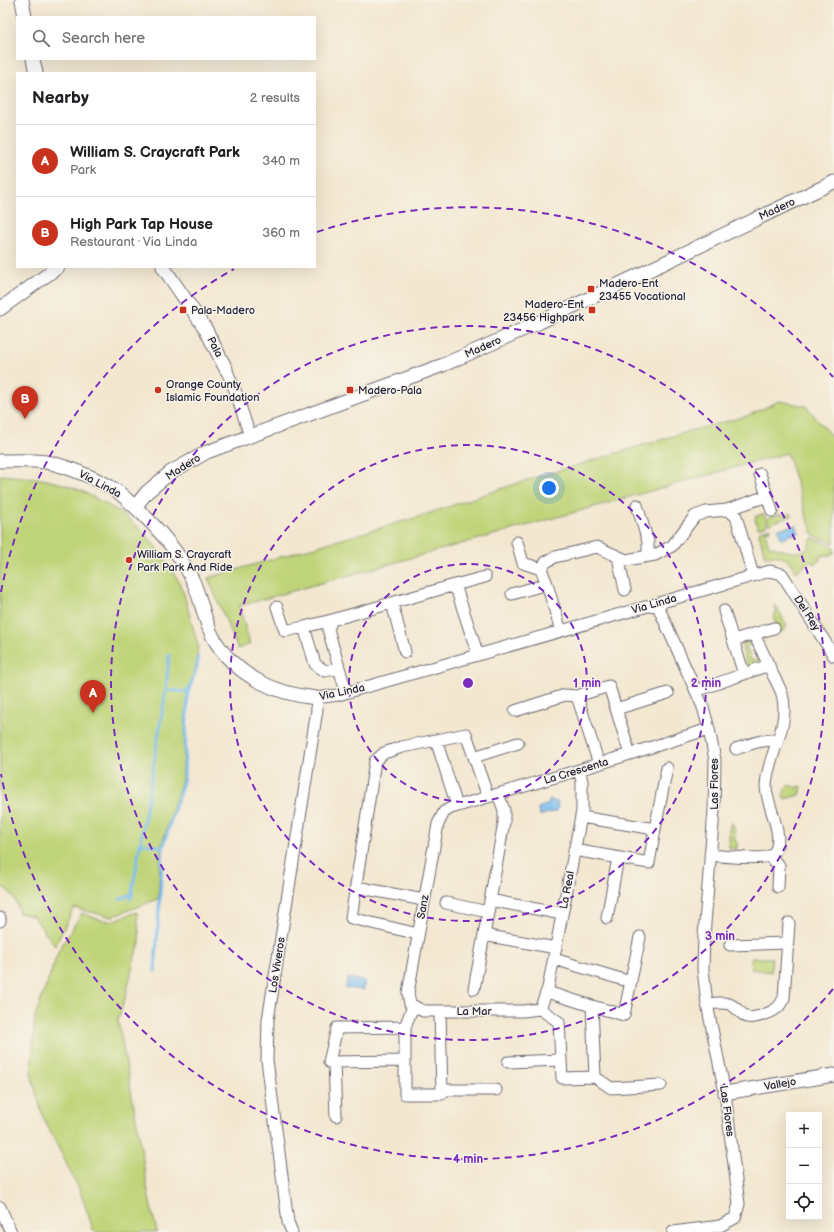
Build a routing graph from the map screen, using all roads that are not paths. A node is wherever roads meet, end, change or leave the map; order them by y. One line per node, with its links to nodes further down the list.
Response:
1 (22, 0): 2 (street)
2 (25, 16)
3 (33, 60): 4 (street)
4 (36, 72)
5 (834, 182): 10 (street, Madero)
6 (57, 268): 8 (street)
7 (164, 268): 9 (street, Pala)
8 (0, 309)
9 (226, 369): 10 (street, Pala)
10 (250, 436): 15 (street, Madero)
11 (0, 461): 15 (street, Via Linda)
12 (760, 474): 13 (street)
13 (767, 496): 16 (street); 17 (street)
14 (637, 505): 19 (street)
15 (135, 507): 49 (street, Via Linda)
16 (727, 510): 19 (street); 23 (street)
17 (772, 512)
18 (517, 542): 21 (street)
19 (648, 556): 20 (street)
20 (618, 557): 21 (street); 27 (street)
21 (541, 569): 25 (street)
22 (777, 572): 23 (street, Via Linda); 41 (street, Del Rey)
23 (753, 575): 30 (street, Via Linda)
24 (485, 578): 26 (street)
25 (547, 584): 28 (street); 36 (street)
26 (451, 586): 29 (street); 40 (street)
27 (625, 590)
28 (512, 594)
29 (392, 603): 33 (street); 39 (street)
30 (657, 604): 36 (street, Via Linda); 45 (street, Las Flores)
31 (277, 607): 34 (street)
32 (724, 611): 38 (street)
33 (332, 620): 34 (street); 43 (street)
34 (304, 627): 43 (street)
35 (774, 628): 37 (street)
36 (561, 631): 40 (street, Via Linda)
37 (754, 634): 38 (street); 42 (street)
38 (733, 640): 44 (street)
39 (405, 652)
40 (478, 655): 46 (street, Via Linda)
41 (834, 656)
42 (769, 665): 44 (street); 54 (street)
43 (339, 668): 46 (street)
44 (744, 674): 45 (street)
45 (696, 691): 52 (street, Las Flores)
46 (346, 692): 49 (street, Via Linda)
47 (668, 693): 50 (street)
48 (577, 696): 50 (street); 51 (street); 59 (street)
49 (316, 698): 109 (street, Los Viveros)
50 (616, 709): 57 (street)
51 (515, 711)
52 (709, 729): 57 (street, La Crescenta); 68 (street, Las Flores)
53 (436, 740): 58 (street); 63 (street); 71 (street)
54 (778, 740): 56 (street); 69 (street)
55 (518, 743): 58 (street)
56 (736, 749)
57 (630, 754): 59 (street, La Crescenta)
58 (474, 757): 62 (street)
59 (599, 764): 61 (street, La Crescenta)
60 (667, 768): 66 (street)
61 (579, 770): 62 (street, La Crescenta); 65 (street, La Real)
62 (493, 796): 63 (street, La Crescenta); 74 (street)
63 (457, 806): 64 (street, La Crescenta)
64 (444, 812): 73 (street, Sanz)
65 (580, 817): 66 (street); 67 (street, La Real)
66 (655, 829): 70 (street)
67 (574, 850): 70 (street); 77 (street, La Real)
68 (710, 855): 69 (street); 90 (street, Las Flores)
69 (769, 857): 72 (street)
70 (618, 858): 78 (street)
71 (356, 887): 73 (street); 80 (street)
72 (778, 887)
73 (424, 900): 80 (street, Sanz)
74 (490, 900): 76 (street); 77 (street)
75 (446, 904): 76 (street)
76 (488, 912): 81 (street)
77 (562, 914): 85 (street, La Real)
78 (607, 918)
79 (788, 923): 83 (street)
80 (418, 934): 91 (street, Sanz)
81 (484, 935): 85 (street); 88 (street)
82 (640, 937): 87 (street)
83 (787, 943): 84 (street); 90 (street)
84 (730, 945)
85 (556, 948): 86 (street, La Real)
86 (554, 959): 87 (street); 89 (street, La Real)
87 (631, 982): 92 (street)
88 (474, 989)
89 (547, 992): 92 (street); 93 (street, La Real)
90 (707, 1004): 105 (street, Las Flores)
91 (411, 1005): 94 (street, La Mar); 95 (street)
92 (592, 1006): 101 (street)
93 (540, 1009): 94 (street, La Mar); 96 (street)
94 (440, 1011): 103 (street)
95 (405, 1027): 97 (street); 98 (street)
96 (562, 1060): 99 (street); 101 (street)
97 (405, 1061): 98 (street); 103 (street)
98 (334, 1062): 106 (street)
99 (508, 1062)
100 (834, 1075): 105 (street, Vallejo)
101 (595, 1078): 102 (street)
102 (661, 1085)
103 (442, 1090): 104 (street)
104 (496, 1090)
105 (725, 1093): 110 (street, Las Flores)
106 (336, 1116)
107 (0, 1207): 108 (street)
108 (11, 1232)
109 (292, 1232)
110 (673, 1232)

